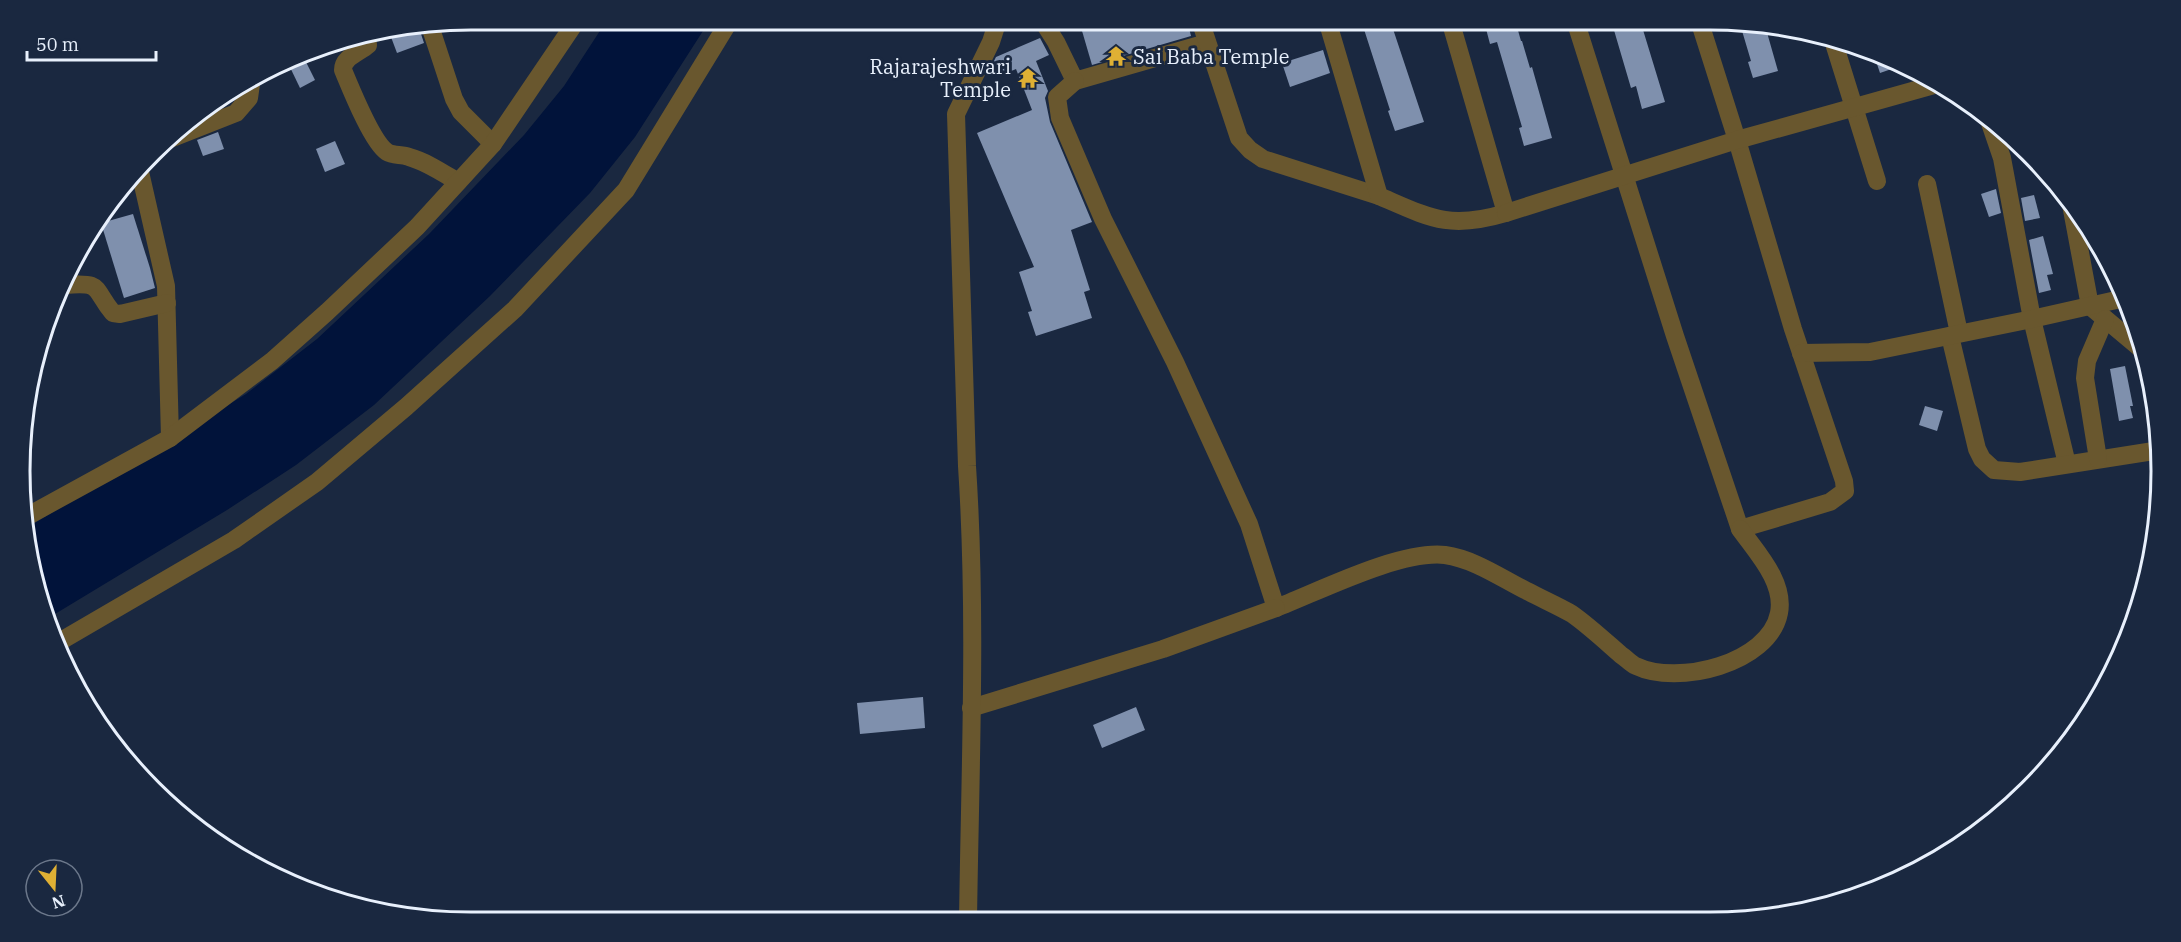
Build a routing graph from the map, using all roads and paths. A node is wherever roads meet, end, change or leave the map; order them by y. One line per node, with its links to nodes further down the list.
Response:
1 (566, 30): 21 (street)
2 (724, 30): 46 (street)
3 (995, 30): 47 (street)
4 (1048, 30): 14 (street)
5 (1203, 30): 12 (street)
6 (1330, 30): 27 (street)
7 (1453, 30): 28 (street)
8 (1578, 30): 22 (street)
9 (1702, 30): 20 (street)
10 (432, 32): 21 (street)
11 (368, 42): 25 (street)
12 (1207, 43): 14 (street); 27 (street)
13 (1836, 48): 17 (street)
14 (1075, 81): 45 (street)
15 (1927, 87): 17 (street)
16 (250, 89): 18 (street)
17 (1854, 106): 20 (street); 24 (street)
18 (190, 131)
19 (1994, 133): 34 (street)
20 (1737, 140): 22 (street); 38 (street)
21 (493, 144): 25 (street)
22 (1624, 176): 28 (street); 44 (street)
23 (141, 178): 32 (street)
24 (1877, 181)
25 (458, 182): 39 (street)
26 (1927, 184): 36 (street)
27 (1379, 196): 28 (street)
28 (1506, 213)
29 (2074, 222): 33 (street)
30 (71, 284): 32 (street)
31 (2116, 299): 33 (street)
32 (167, 303): 39 (street)
33 (2090, 306): 34 (street); 35 (street)
34 (2032, 319): 36 (street); 42 (street)
35 (2105, 319): 37 (street); 41 (street)
36 (1954, 334): 38 (street); 42 (street)
37 (2131, 341)
38 (1801, 353): 44 (street)
39 (170, 438): 43 (street)
40 (2150, 451): 41 (street)
41 (2098, 459): 42 (street)
42 (2067, 464)
43 (32, 513)
44 (1740, 529): 45 (street)
45 (1276, 608): 47 (street)
46 (64, 639)
47 (971, 708): 48 (street)
48 (968, 912)

